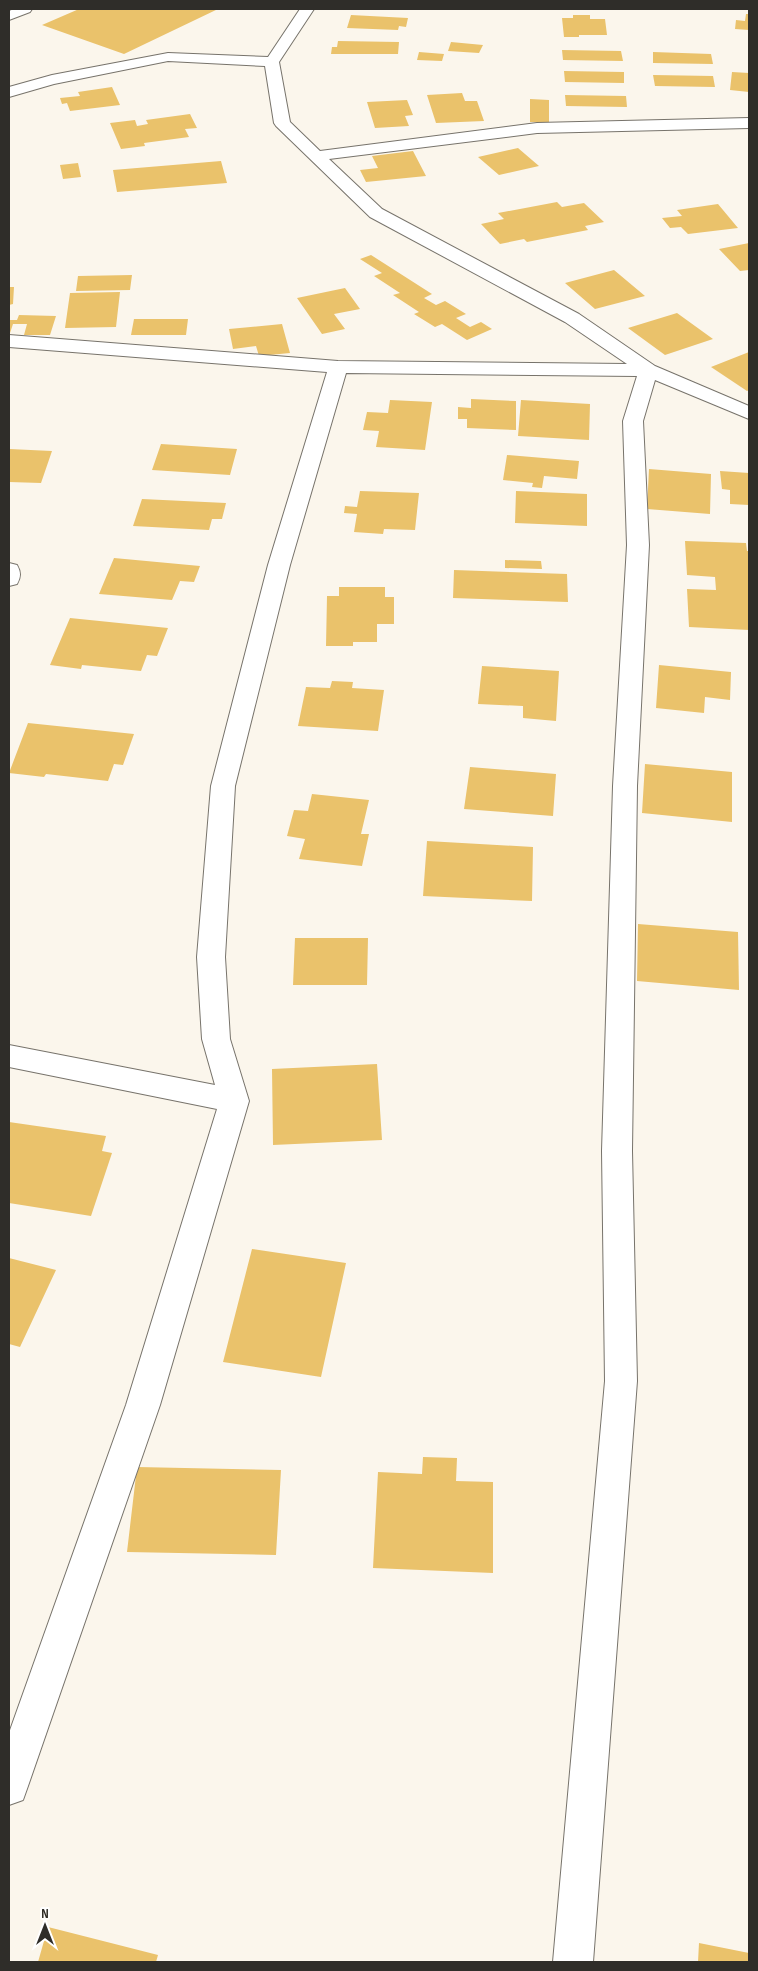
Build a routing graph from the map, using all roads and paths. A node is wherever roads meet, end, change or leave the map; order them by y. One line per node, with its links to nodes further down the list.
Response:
1 (25, 9): 3 (street)
2 (307, 9): 4 (street)
3 (9, 16)
4 (272, 62): 5 (street); 7 (street)
5 (9, 92)
6 (749, 123): 7 (street)
7 (316, 156): 10 (street)
8 (9, 341): 9 (street)
9 (338, 367): 10 (street); 15 (street)
10 (648, 370): 11 (street); 17 (street)
11 (749, 413)
12 (9, 570): 13 (street)
13 (9, 579)
14 (9, 1056): 15 (street)
15 (234, 1101): 16 (street)
16 (9, 1786)
17 (573, 1962)

